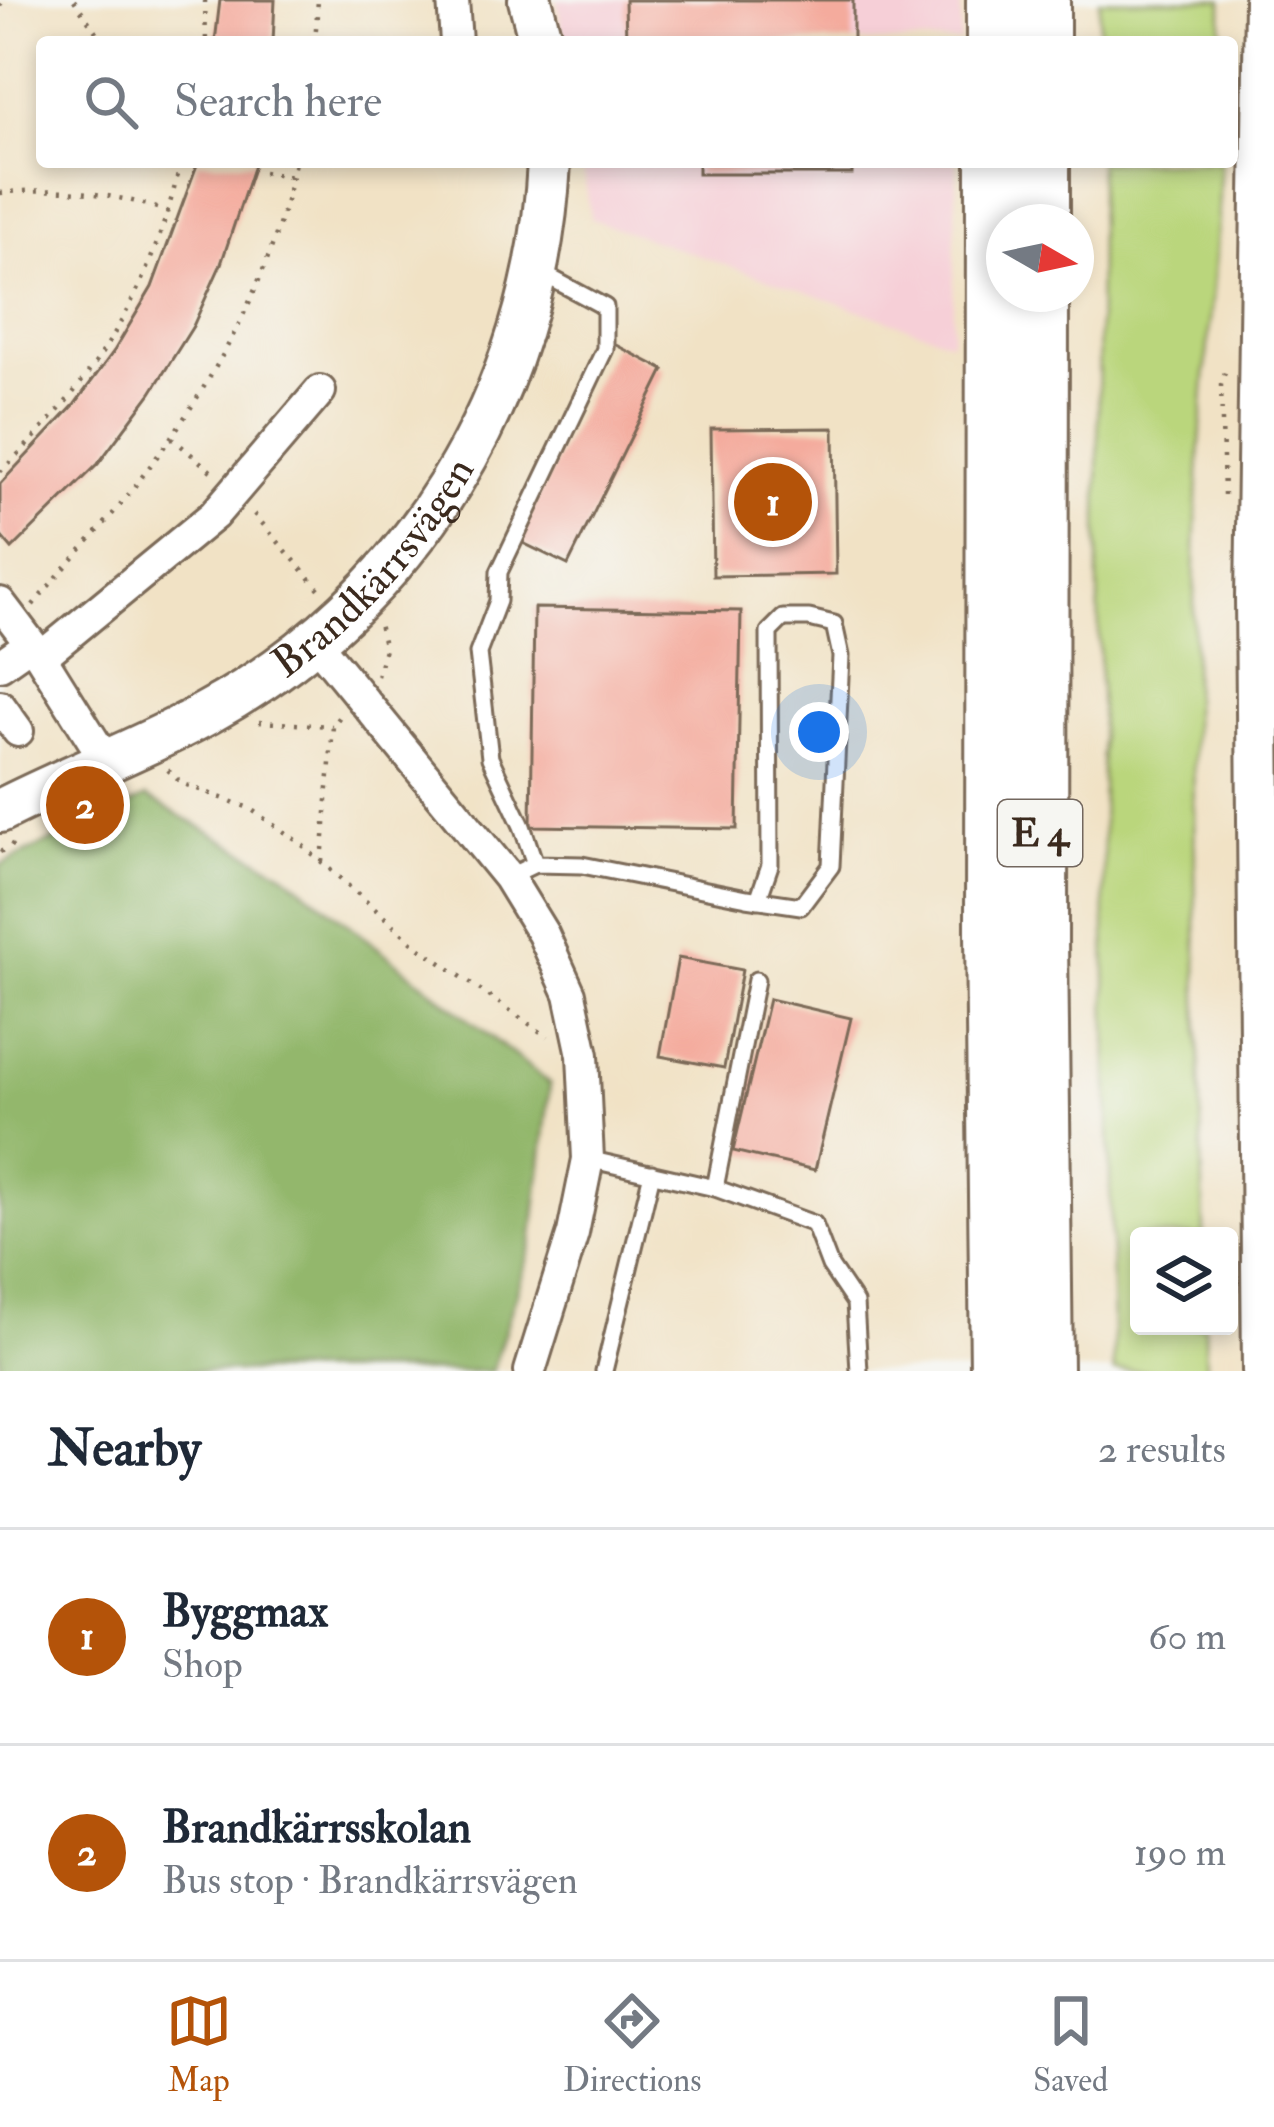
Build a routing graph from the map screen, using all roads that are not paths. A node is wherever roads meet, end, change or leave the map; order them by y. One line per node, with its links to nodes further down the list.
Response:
1 (453, 0): 6 (street)
2 (530, 0): 7 (street)
3 (994, 0): 8 (highway)
4 (1042, 0): 9 (highway)
5 (1266, 0): 17 (street)
6 (456, 36)
7 (539, 36)
8 (994, 36)
9 (1042, 36)
10 (549, 168): 14 (street, Brandkärrsvägen)
11 (994, 168): 33 (highway, E 4)
12 (1042, 168): 13 (highway)
13 (1042, 204)
14 (538, 272): 19 (street, Brandkärrsvägen); 23 (lane)
15 (1042, 312): 34 (highway, E 4)
16 (320, 391): 18 (street)
17 (1266, 598): 29 (street)
18 (22, 632): 20 (street); 21 (street)
19 (314, 640): 21 (street, Brandkärrsvägen); 23 (street)
20 (0, 665)
21 (106, 761): 22 (street, Brandkärrsvägen)
22 (0, 811)
23 (521, 871): 24 (lane); 26 (street)
24 (758, 900): 24 (lane)
25 (756, 980): 28 (lane)
26 (587, 1159): 27 (lane); 30 (street)
27 (652, 1173): 28 (lane); 31 (lane)
28 (715, 1188): 32 (lane)
29 (1268, 1235): 35 (street)
30 (530, 1371)
31 (604, 1371)
32 (859, 1371)
33 (998, 1371)
34 (1045, 1371)
35 (1264, 1371)

